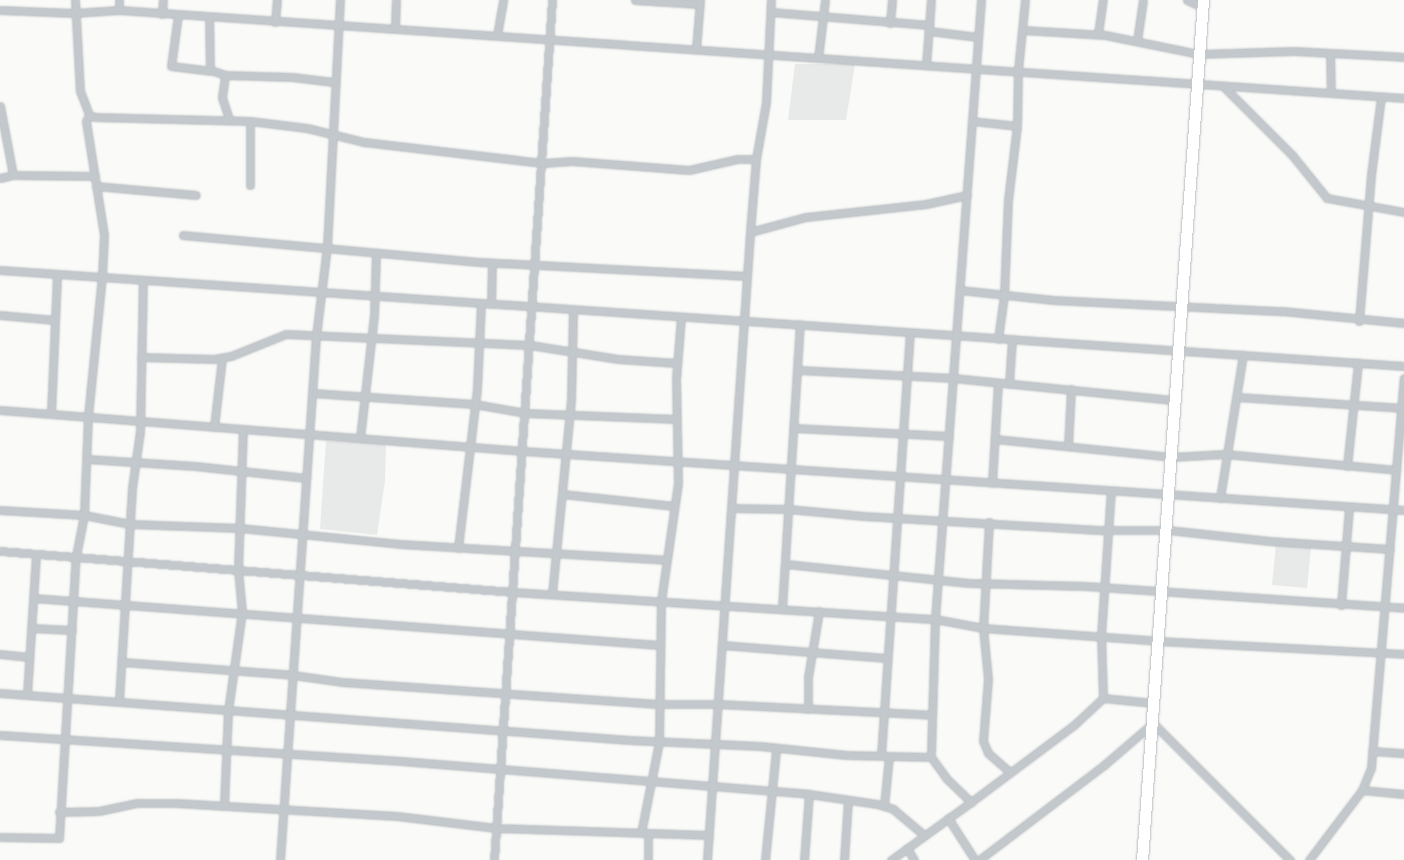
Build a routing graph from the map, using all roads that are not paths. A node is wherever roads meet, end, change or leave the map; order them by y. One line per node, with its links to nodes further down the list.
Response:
1 (75, 0): 24 (street)
2 (119, 0): 22 (street)
3 (163, 0): 25 (street)
4 (277, 0): 29 (street)
5 (340, 0): 31 (street)
6 (396, 0): 32 (street)
7 (503, 0): 36 (street)
8 (552, 0): 38 (street)
9 (635, 0): 19 (street)
10 (771, 0): 23 (street)
11 (825, 0): 26 (street)
12 (892, 0): 30 (street)
13 (931, 0): 33 (street)
14 (981, 0): 37 (street)
15 (1025, 0): 34 (street)
16 (1103, 0): 35 (street)
17 (1143, 0): 39 (street)
18 (1187, 0): 20 (street)
19 (700, 2): 40 (street)
20 (1202, 4): 42 (main road)
21 (0, 10): 24 (street)
22 (119, 10): 24 (street); 25 (street)
23 (771, 12): 26 (street); 43 (street)
24 (74, 13): 58 (street)
25 (162, 14): 27 (street)
26 (823, 14): 30 (street); 45 (street)
27 (178, 15): 28 (street); 49 (street)
28 (209, 17): 29 (street); 49 (street)
29 (275, 22): 31 (street)
30 (890, 23): 33 (street)
31 (338, 24): 32 (street); 51 (street)
32 (395, 28): 36 (street)
33 (929, 28): 37 (street); 46 (street)
34 (1023, 30): 35 (street); 48 (street)
35 (1098, 34): 39 (street)
36 (497, 35): 38 (street)
37 (978, 37): 47 (street)
38 (552, 39): 40 (street); 65 (street)
39 (1137, 41): 42 (street)
40 (696, 49): 43 (street)
41 (1330, 53): 42 (street); 44 (street); 54 (street)
42 (1198, 54): 52 (main road)
43 (770, 55): 45 (street); 64 (street)
44 (1404, 57)
45 (818, 58): 46 (street)
46 (926, 65): 47 (street)
47 (976, 69): 48 (street); 61 (street)
48 (1018, 70): 52 (street); 62 (street)
49 (210, 71): 50 (street)
50 (225, 75): 51 (street); 59 (street)
51 (334, 82): 63 (street)
52 (1196, 84): 53 (street); 93 (main road)
53 (1223, 86): 54 (street); 73 (street)
54 (1331, 93): 55 (street)
55 (1381, 97): 56 (street); 73 (street)
56 (1404, 98)
57 (0, 106): 66 (street)
58 (89, 115): 59 (street); 67 (street)
59 (229, 119): 60 (street)
60 (250, 121): 63 (street); 69 (street)
61 (972, 121): 62 (street); 72 (street)
62 (1017, 126): 88 (street)
63 (333, 133): 65 (street); 77 (street)
64 (756, 159): 65 (street); 75 (street)
65 (543, 163): 80 (street)
66 (13, 175): 67 (street); 68 (street)
67 (95, 176): 70 (street)
68 (0, 178)
69 (250, 185)
70 (96, 186): 71 (street); 83 (street)
71 (196, 195)
72 (967, 195): 75 (street); 86 (street)
73 (1369, 206): 74 (street); 99 (street)
74 (1404, 212)
75 (750, 232): 84 (street)
76 (184, 235): 77 (street)
77 (327, 247): 78 (street); 87 (street)
78 (376, 254): 79 (street); 89 (street)
79 (492, 263): 80 (street); 91 (street)
80 (536, 265): 84 (street); 92 (street)
81 (0, 270): 82 (street)
82 (57, 274): 83 (street); 97 (street)
83 (102, 276): 85 (street); 136 (street)
84 (747, 276): 98 (street)
85 (143, 280): 87 (street); 113 (street)
86 (960, 290): 88 (street); 104 (street)
87 (322, 292): 89 (street); 103 (street)
88 (1004, 295): 93 (street); 106 (street)
89 (375, 296): 90 (street); 105 (street)
90 (481, 303): 91 (street); 108 (street)
91 (491, 304): 92 (street)
92 (533, 307): 94 (street); 109 (street)
93 (1181, 309): 99 (street); 110 (main road)
94 (573, 310): 96 (street); 111 (street)
95 (0, 315): 97 (street)
96 (681, 317): 98 (street); 115 (street)
97 (55, 320): 133 (street)
98 (744, 321): 101 (street); 156 (street)
99 (1359, 321): 100 (street)
100 (1404, 324)
101 (800, 325): 102 (street); 118 (street)
102 (910, 333): 104 (street); 119 (street)
103 (316, 336): 105 (street); 114 (street); 125 (street)
104 (956, 336): 106 (street); 120 (street)
105 (370, 338): 108 (street); 126 (street)
106 (998, 338): 107 (street)
107 (1012, 340): 110 (street); 123 (street)
108 (478, 343): 109 (street); 129 (street)
109 (530, 346): 111 (street); 134 (street)
110 (1178, 351): 112 (street); 128 (main road)
111 (572, 352): 115 (street); 135 (street)
112 (1243, 355): 116 (street); 127 (street)
113 (141, 357): 114 (street); 138 (street)
114 (222, 358): 139 (street)
115 (677, 363): 137 (street)
116 (1358, 363): 117 (street); 130 (street)
117 (1404, 366)
118 (799, 370): 119 (street); 140 (street)
119 (906, 376): 120 (street); 143 (street)
120 (953, 378): 122 (street); 144 (street)
121 (1404, 378): 131 (street)
122 (998, 382): 123 (street); 146 (street)
123 (1009, 384): 124 (street)
124 (1071, 389): 128 (street); 147 (street)
125 (312, 393): 126 (street); 142 (street)
126 (363, 396): 129 (street); 145 (street)
127 (1237, 398): 130 (street); 151 (street)
128 (1175, 400): 152 (main road)
129 (474, 404): 134 (street); 148 (street)
130 (1354, 405): 131 (street); 157 (street)
131 (1403, 408): 159 (street)
132 (0, 410): 133 (street)
133 (52, 413): 136 (street)
134 (526, 413): 135 (street); 149 (street)
135 (569, 413): 137 (street); 150 (street)
136 (88, 416): 138 (street); 153 (street)
137 (676, 419): 154 (street)
138 (140, 421): 139 (street); 155 (street)
139 (214, 427): 141 (street)
140 (795, 428): 143 (street); 158 (street)
141 (243, 429): 142 (street); 160 (street)
142 (310, 434): 145 (street); 162 (street)
143 (902, 435): 144 (street); 161 (street)
144 (949, 436): 163 (street)
145 (360, 438): 148 (street)
146 (995, 439): 147 (street); 164 (street)
147 (1068, 446): 152 (street)
148 (468, 447): 149 (street); 186 (street)
149 (523, 451): 150 (street); 189 (street)
150 (566, 454): 154 (street); 166 (street)
151 (1225, 454): 152 (street); 157 (street); 168 (street)
152 (1171, 457): 167 (main road)
153 (87, 460): 155 (street); 176 (street)
154 (677, 462): 156 (street); 169 (street)
155 (135, 463): 160 (street); 180 (street)
156 (734, 465): 158 (street); 171 (street)
157 (1347, 466): 159 (street)
158 (791, 469): 161 (street); 172 (street)
159 (1396, 470): 173 (street)
160 (243, 471): 162 (street); 181 (street)
161 (900, 476): 163 (street); 177 (street)
162 (306, 478): 184 (street)
163 (946, 480): 164 (street); 178 (street)
164 (992, 483): 165 (street)
165 (1111, 491): 167 (street); 182 (street)
166 (562, 494): 169 (street); 191 (street)
167 (1169, 496): 168 (street); 183 (main road)
168 (1220, 498): 170 (street)
169 (674, 506): 193 (street)
170 (1349, 507): 173 (street); 185 (street)
171 (731, 508): 172 (street); 209 (street)
172 (788, 508): 177 (street); 195 (street)
173 (1393, 509): 175 (street); 187 (street)
174 (0, 510): 176 (street)
175 (1404, 510)
176 (84, 515): 180 (street); 192 (street)
177 (896, 518): 178 (street); 197 (street)
178 (943, 519): 179 (street); 199 (street)
179 (989, 522): 182 (street); 200 (street)
180 (130, 524): 181 (street); 194 (street)
181 (240, 528): 184 (street); 196 (street)
182 (1108, 530): 183 (street); 201 (street)
183 (1168, 530): 185 (street); 202 (main road)
184 (302, 534): 186 (street); 198 (street)
185 (1347, 547): 187 (street); 210 (street)
186 (458, 548): 189 (street)
187 (1390, 550): 211 (street)
188 (0, 551): 190 (street)
189 (516, 551): 191 (street); 203 (street)
190 (36, 554): 192 (street); 205 (street)
191 (556, 554): 193 (street); 204 (street)
192 (76, 556): 194 (street); 206 (street)
193 (666, 560): 207 (street)
194 (129, 561): 196 (street); 208 (street)
195 (786, 564): 197 (street); 212 (street)
196 (238, 570): 198 (street); 215 (street)
197 (894, 574): 199 (street); 216 (street)
198 (300, 575): 203 (street); 217 (street)
199 (938, 579): 200 (street); 218 (street)
200 (986, 583): 201 (street); 220 (street)
201 (1105, 587): 202 (street); 223 (street)
202 (1162, 591): 210 (street); 224 (main road)
203 (513, 592): 204 (street); 222 (street)
204 (552, 594): 207 (street)
205 (33, 598): 206 (street); 219 (street)
206 (75, 600): 208 (street); 221 (street)
207 (661, 601): 209 (street); 225 (street)
208 (124, 603): 215 (street); 233 (street)
209 (725, 604): 212 (street); 226 (street)
210 (1341, 605): 211 (street)
211 (1385, 607): 213 (street); 228 (street)
212 (782, 608): 214 (street)
213 (1404, 608)
214 (819, 611): 216 (street); 227 (street)
215 (242, 612): 217 (street); 234 (street)
216 (888, 615): 218 (street); 232 (street)
217 (297, 616): 222 (street); 235 (street)
218 (935, 619): 220 (street); 248 (street)
219 (31, 628): 221 (street); 231 (street)
220 (983, 628): 223 (street); 265 (street)
221 (72, 630): 239 (street)
222 (510, 634): 225 (street); 237 (street)
223 (1101, 636): 224 (street); 240 (street)
224 (1158, 641): 228 (street); 242 (main road)
225 (659, 645): 243 (street)
226 (722, 645): 227 (street); 244 (street)
227 (814, 653): 232 (street); 245 (street)
228 (1381, 653): 230 (street); 258 (street)
229 (0, 654): 231 (street)
230 (1404, 654)
231 (30, 657): 238 (street)
232 (886, 658): 247 (street)
233 (122, 662): 234 (street); 241 (street)
234 (234, 671): 235 (street); 246 (street)
235 (293, 675): 237 (street); 249 (street)
236 (0, 693): 238 (street)
237 (506, 693): 243 (street); 251 (street)
238 (27, 694): 239 (street)
239 (66, 696): 241 (street); 253 (street)
240 (1103, 698): 242 (street); 265 (street)
241 (119, 701): 246 (street)
242 (1154, 703): 250 (main road)
243 (658, 704): 244 (street); 254 (street)
244 (718, 704): 245 (street); 255 (street)
245 (808, 709): 247 (street)
246 (228, 711): 249 (street); 257 (street)
247 (883, 714): 248 (street); 261 (street)
248 (932, 715): 263 (street)
249 (290, 717): 251 (street); 260 (street)
250 (1153, 724): 294 (street); 295 (main road); 296 (street)
251 (503, 728): 254 (street); 264 (street)
252 (0, 735): 253 (street)
253 (66, 738): 257 (street); 277 (street)
254 (658, 742): 255 (street); 266 (street)
255 (715, 745): 256 (street); 267 (street)
256 (776, 749): 261 (street); 269 (street)
257 (227, 751): 260 (street); 274 (street)
258 (1372, 751): 259 (street); 268 (street)
259 (1404, 753)
260 (287, 756): 264 (street); 276 (street)
261 (881, 756): 262 (street)
262 (889, 756): 263 (street); 275 (street)
263 (931, 757): 273 (street)
264 (500, 771): 266 (street); 279 (street)
265 (1010, 772): 273 (street)
266 (651, 781): 267 (street); 280 (street)
267 (712, 789): 269 (street); 281 (street)
268 (1362, 790): 271 (street); 297 (street)
269 (771, 793): 270 (street); 289 (street)
270 (809, 794): 272 (street); 290 (street)
271 (1404, 794)
272 (848, 800): 275 (street); 291 (street)
273 (970, 802): 278 (street)
274 (224, 806): 276 (street); 277 (street)
275 (884, 806): 282 (street)
276 (283, 810): 279 (street); 285 (street)
277 (59, 812): 283 (street)
278 (948, 818): 282 (street); 294 (street)
279 (496, 828): 280 (street); 286 (street)
280 (644, 833): 281 (street); 287 (street)
281 (709, 835): 288 (street)
282 (924, 835): 284 (street)
283 (0, 837)
284 (907, 848): 292 (street); 293 (street)
285 (280, 860)
286 (494, 860)
287 (648, 860)
288 (707, 860)
289 (765, 860)
290 (804, 860)
291 (844, 860)
292 (891, 860)
293 (914, 860)
294 (977, 860)
295 (1142, 860)
296 (1290, 860)
297 (1309, 860)

